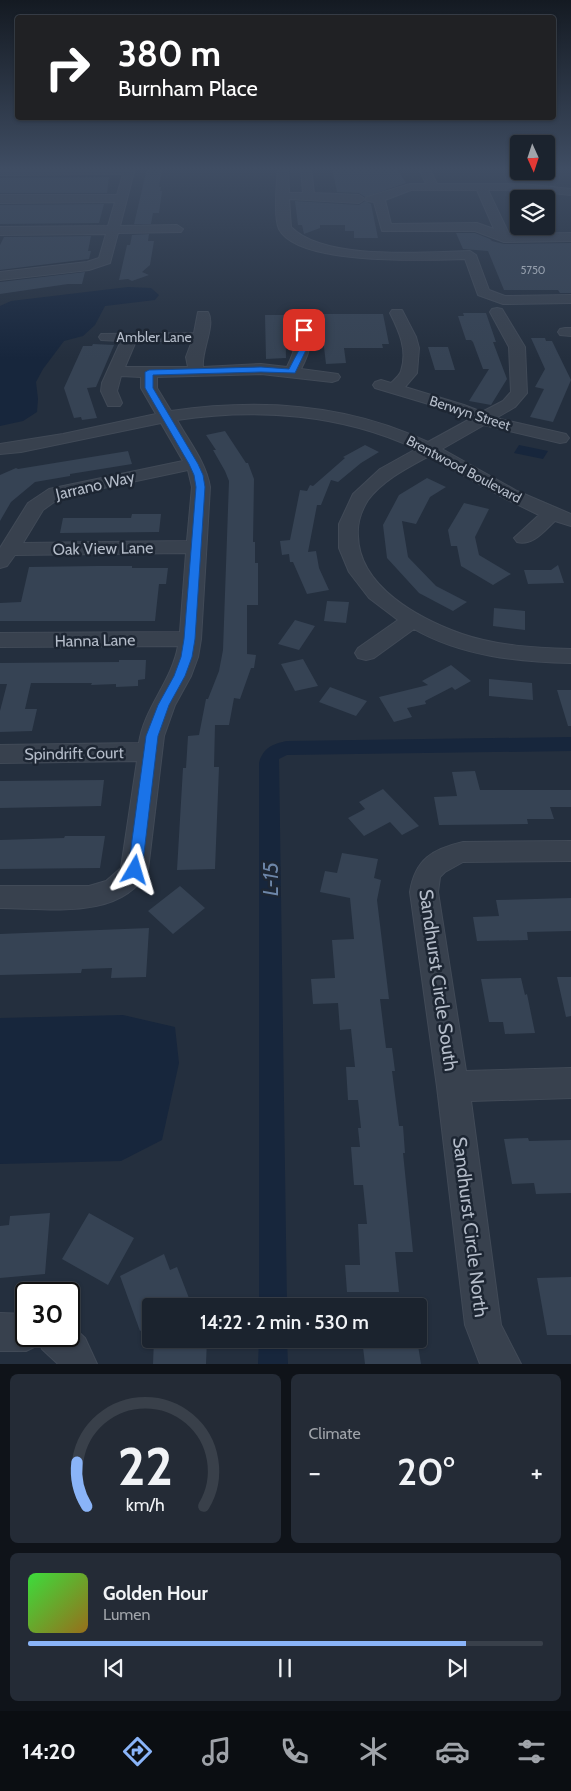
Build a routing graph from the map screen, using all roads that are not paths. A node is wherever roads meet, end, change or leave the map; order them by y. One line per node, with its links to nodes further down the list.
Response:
1 (114, 232): 7 (street)
2 (288, 232): 8 (street)
3 (488, 232): 6 (street)
4 (501, 232): 6 (street)
5 (571, 237): 6 (street)
6 (504, 238)
7 (0, 276)
8 (571, 299)
9 (497, 312): 23 (street)
10 (397, 313): 23 (street, Berwyn Street)
11 (203, 314): 15 (street)
12 (297, 314): 19 (street)
13 (106, 337): 14 (street, Ambler Lane)
14 (130, 337): 15 (street, Ambler Lane); 16 (street)
15 (201, 337): 18 (street)
16 (115, 371): 17 (street); 21 (street)
17 (149, 372): 18 (street); 22 (street)
18 (196, 372): 19 (street)
19 (292, 372): 20 (street)
20 (332, 377)
21 (114, 403)
22 (166, 417): 25 (street, Brentwood Boulevard); 26 (street, Brentwood Boulevard); 27 (street)
23 (483, 419): 24 (street, Berwyn Street); 26 (street)
24 (560, 438)
25 (0, 449)
26 (429, 449): 28 (street, Brentwood Boulevard); 33 (street)
27 (194, 464): 31 (street); 32 (street, Jarrano Way)
28 (552, 513): 29 (street, Brentwood Boulevard); 30 (street)
29 (571, 520)
30 (524, 538)
31 (196, 547): 32 (street, Oak View Lane); 34 (street)
32 (5, 555)
33 (412, 620): 36 (street); 37 (street)
34 (190, 639): 35 (street, Hanna Lane); 38 (street)
35 (0, 640)
36 (366, 653)
37 (571, 656)
38 (149, 752): 39 (street, Spindrift Court); 41 (street)
39 (0, 754)
40 (571, 851): 43 (street, Sandhurst Circle South)
41 (0, 898)
42 (571, 1083): 43 (street)
43 (453, 1087): 48 (street, Sandhurst Circle North)
44 (0, 1332): 45 (street)
45 (15, 1332)
46 (68, 1347): 47 (street)
47 (78, 1364)
48 (502, 1364)

